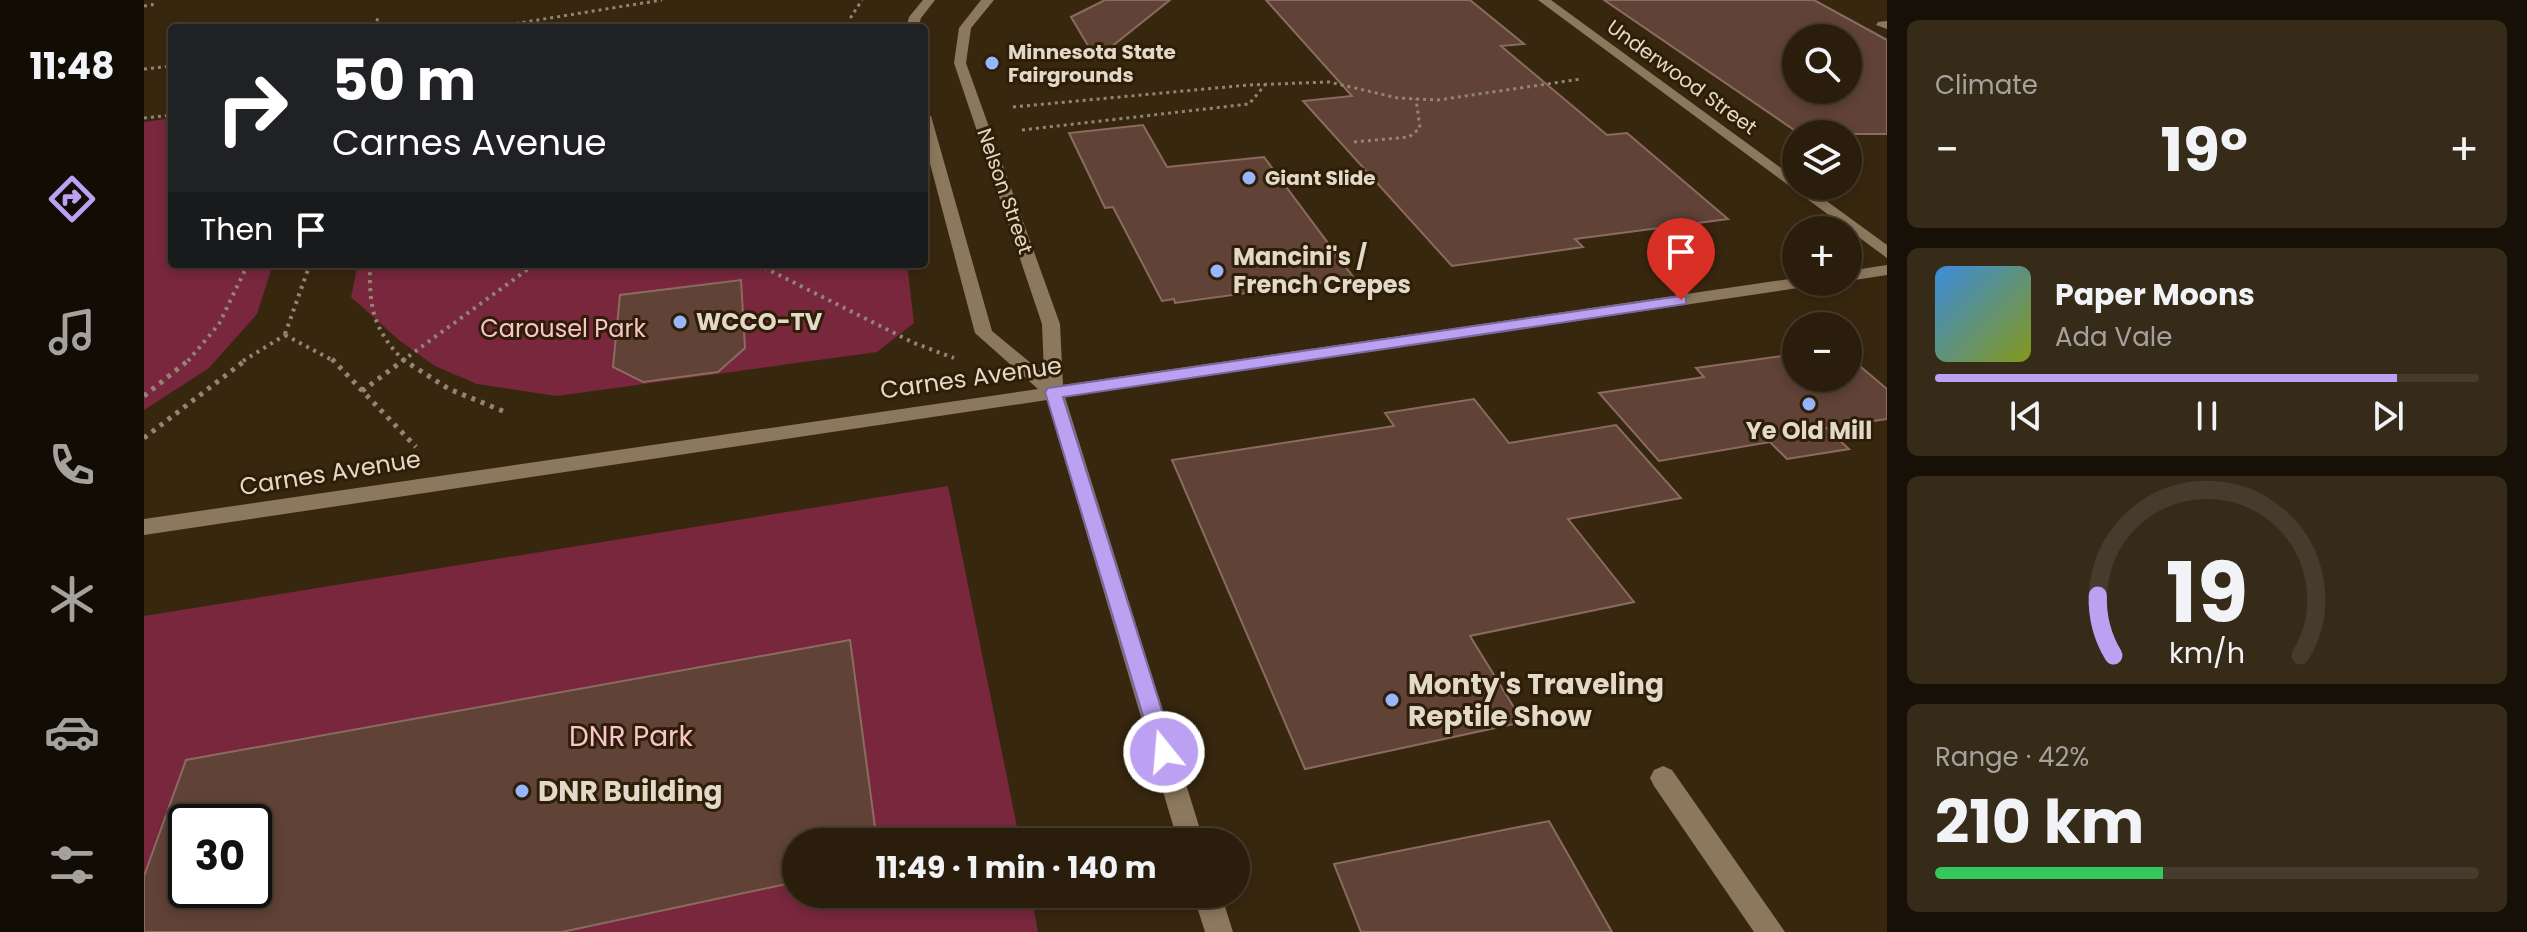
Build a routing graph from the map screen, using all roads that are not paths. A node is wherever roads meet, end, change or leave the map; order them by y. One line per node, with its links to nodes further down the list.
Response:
1 (929, 0): 4 (street)
2 (988, 0): 12 (street, Nelson Street)
3 (1544, 0): 6 (street, Underwood Street)
4 (913, 24)
5 (928, 130): 12 (street)
6 (1782, 176)
7 (1815, 200): 8 (street, Underwood Street)
8 (1887, 253)
9 (1887, 270): 10 (street)
10 (1862, 274)
11 (1782, 285): 12 (street, Carnes Avenue)
12 (1054, 392): 13 (street, Carnes Avenue); 15 (street, Nelson Street)
13 (144, 527)
14 (1663, 778): 18 (street)
15 (1187, 828)
16 (1211, 908): 17 (street)
17 (1219, 932)
18 (1771, 932)

